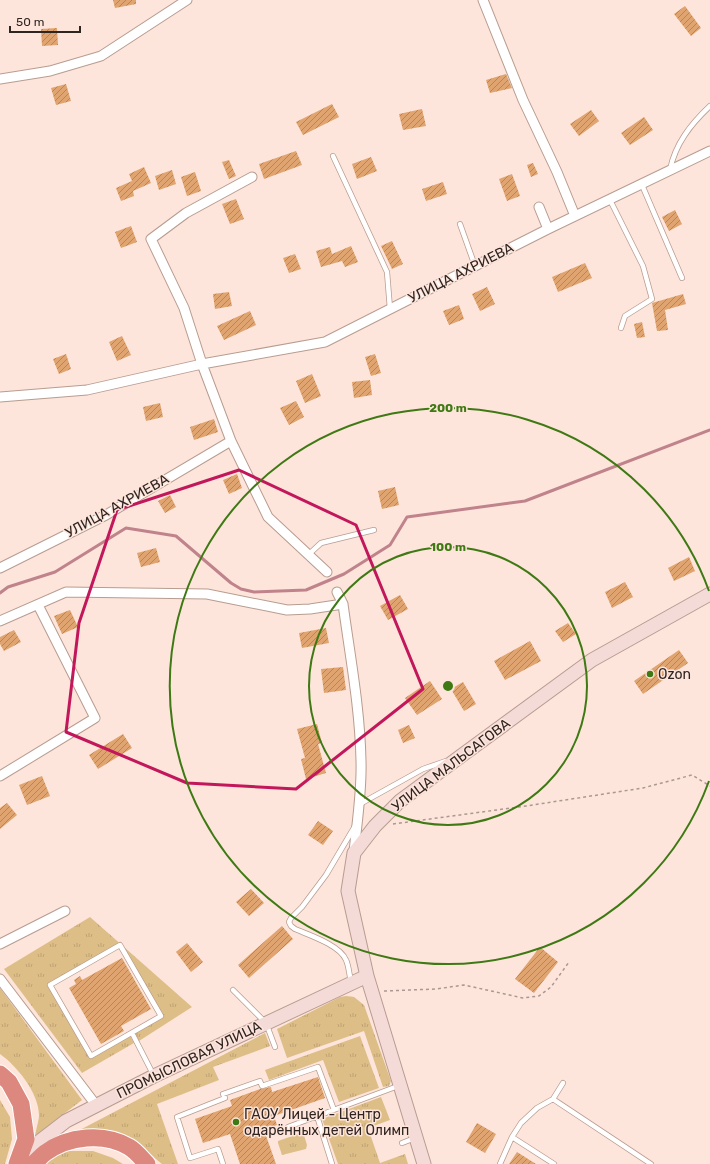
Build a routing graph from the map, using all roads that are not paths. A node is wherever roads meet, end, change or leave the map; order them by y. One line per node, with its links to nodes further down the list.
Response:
1 (187, 0): 3 (street)
2 (483, 0): 12 (street)
3 (0, 79)
4 (710, 106): 7 (lane)
5 (710, 150): 7 (street, УЛИЦА АХРИЕВА)
6 (333, 156): 17 (lane)
7 (670, 170): 9 (street, УЛИЦА АХРИЕВА)
8 (252, 177): 19 (street)
9 (642, 185): 10 (street, УЛИЦА АХРИЕВА); 16 (lane)
10 (610, 200): 12 (street, УЛИЦА АХРИЕВА); 18 (lane)
11 (539, 207): 14 (street)
12 (575, 216): 14 (street, УЛИЦА АХРИЕВА)
13 (460, 224): 15 (lane)
14 (548, 229): 15 (street, УЛИЦА АХРИЕВА)
15 (475, 266): 17 (street, УЛИЦА АХРИЕВА)
16 (682, 278)
17 (390, 309): 19 (street, УЛИЦА АХРИЕВА)
18 (621, 328)
19 (202, 364): 20 (street, УЛИЦА АХРИЕВА); 21 (street)
20 (0, 397)
21 (231, 441): 23 (street); 24 (street, УЛИЦА АХРИЕВА)
22 (374, 530): 23 (lane)
23 (308, 555): 25 (street)
24 (0, 568)
25 (327, 572)
26 (337, 592): 28 (street)
27 (710, 594): 31 (street, УЛИЦА МАЛЬСАГОВА)
28 (343, 604): 29 (street); 33 (street)
29 (38, 605): 30 (street); 32 (street)
30 (0, 621)
31 (461, 756): 33 (lane); 35 (street, УЛИЦА МАЛЬСАГОВА)
32 (0, 776)
33 (360, 804): 34 (street)
34 (357, 823): 35 (street); 40 (lane)
35 (354, 853): 38 (street, УЛИЦА МАЛЬСАГОВА)
36 (65, 911): 37 (street)
37 (0, 944)
38 (367, 976): 40 (street, ПРОМЫСЛОВАЯ УЛИЦА); 48 (street, УЛИЦА МАЛЬСАГОВА)
39 (0, 979): 50 (street)
40 (351, 983): 42 (street, ПРОМЫСЛОВАЯ УЛИЦА)
41 (233, 990): 42 (lane)
42 (266, 1023): 44 (lane); 46 (street, ПРОМЫСЛОВАЯ УЛИЦА)
43 (132, 1033): 43 (lane); 46 (lane)
44 (275, 1047)
45 (0, 1074): 57 (highway)
46 (154, 1076): 50 (street, ПРОМЫСЛОВАЯ УЛИЦА)
47 (563, 1082): 49 (lane)
48 (400, 1085): 51 (lane); 55 (street, УЛИЦА МАЛЬСАГОВА)
49 (553, 1099): 54 (lane); 66 (lane)
50 (96, 1105): 58 (street, ПРОМЫСЛОВАЯ УЛИЦА)
51 (334, 1110): 52 (lane); 61 (lane)
52 (317, 1116): 53 (lane); 62 (lane)
53 (288, 1127)
54 (512, 1137): 64 (lane); 65 (lane)
55 (416, 1138): 56 (lane); 63 (street, УЛИЦА МАЛЬСАГОВА)
56 (402, 1143)
57 (17, 1164)
58 (25, 1164)
59 (33, 1164): 60 (highway)
60 (147, 1164)
61 (223, 1164)
62 (332, 1164)
63 (424, 1164)
64 (500, 1164)
65 (554, 1164)
66 (651, 1164)

